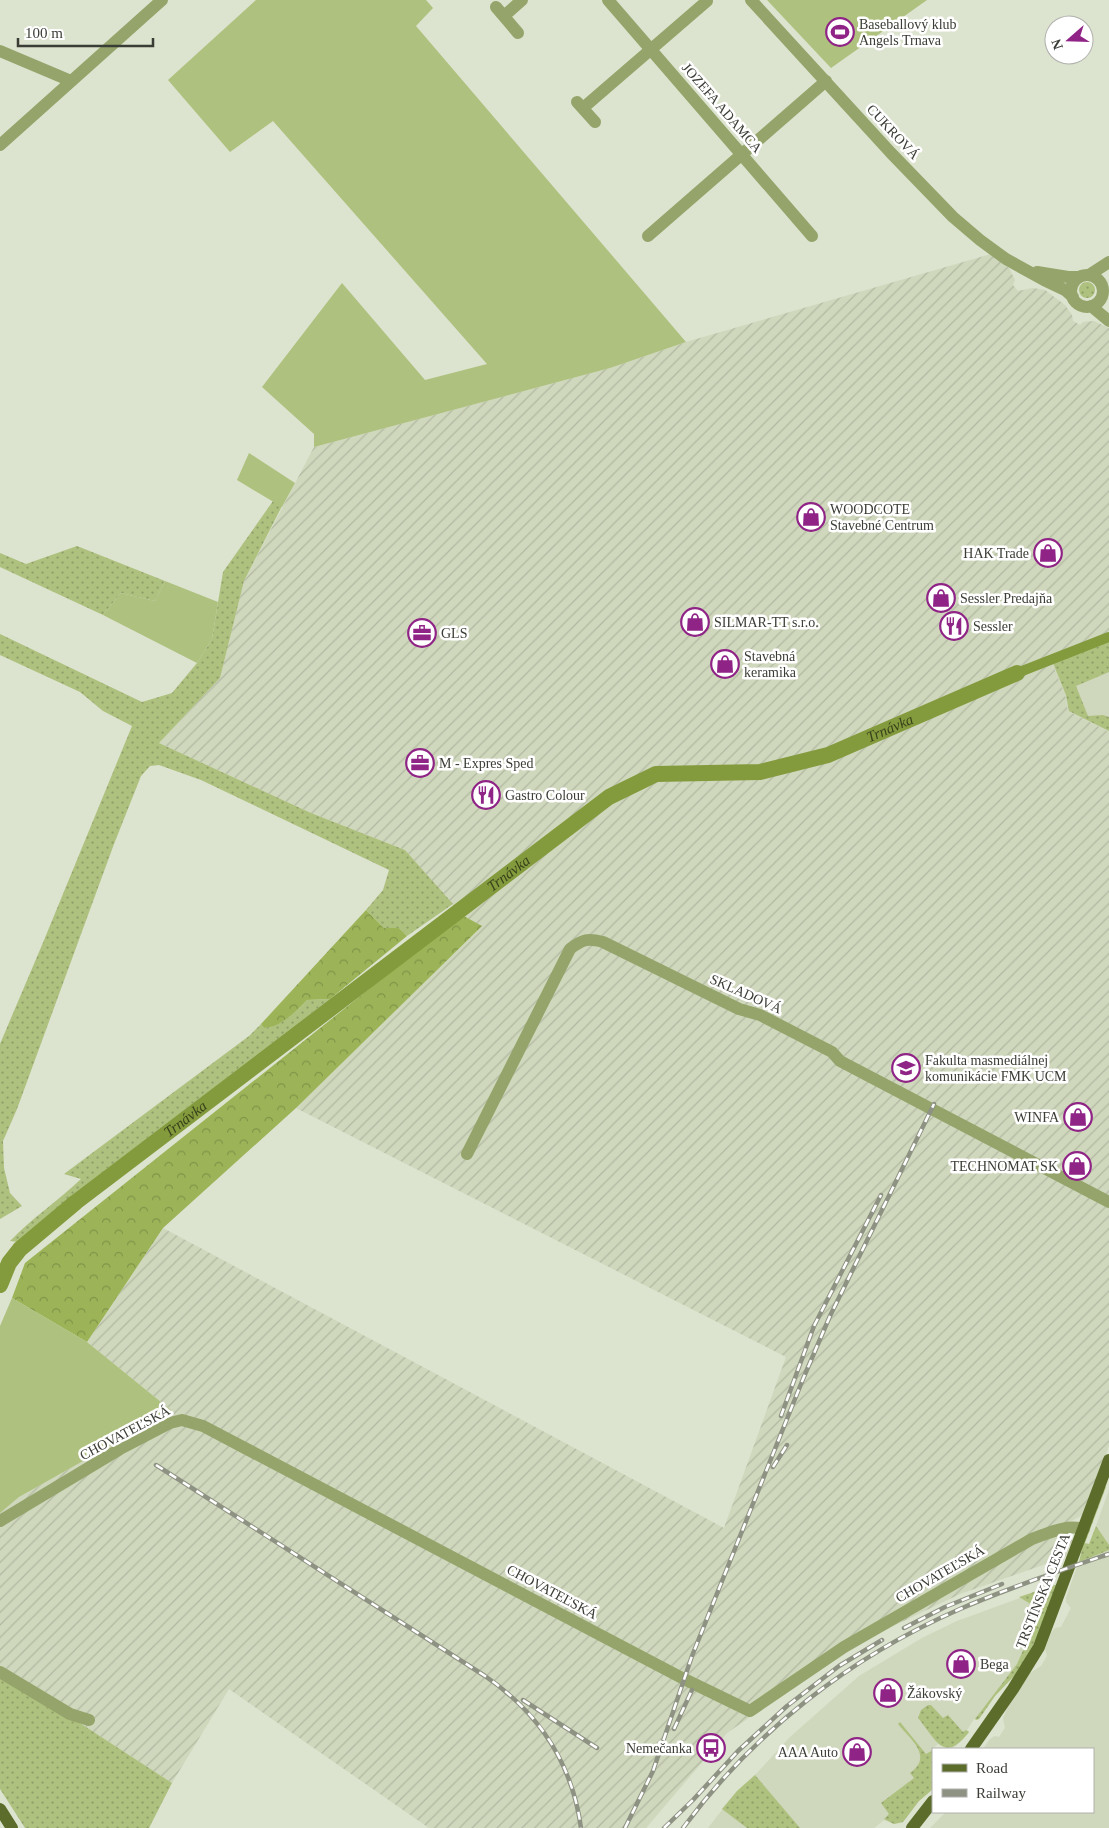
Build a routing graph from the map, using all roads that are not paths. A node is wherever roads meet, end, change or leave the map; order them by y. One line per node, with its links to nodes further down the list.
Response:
1 (162, 0): 9 (street)
2 (522, 0): 6 (street)
3 (608, 0): 7 (street, JOZEFA ADAMCA)
4 (751, 0): 10 (street, CUKROVÁ)
5 (707, 1): 7 (street)
6 (518, 33)
7 (651, 49): 11 (street); 13 (street, JOZEFA ADAMCA)
8 (0, 51): 9 (street)
9 (71, 81): 12 (street)
10 (826, 81): 13 (street); 17 (street, CUKROVÁ)
11 (595, 122)
12 (0, 145)
13 (742, 154): 14 (street); 15 (street, JOZEFA ADAMCA)
14 (648, 236)
15 (812, 236)
16 (1109, 262): 18 (street)
17 (1025, 270): 18 (street, CUKROVÁ); 20 (street, CUKROVÁ)
18 (1084, 276): 19 (street); 20 (street)
19 (1105, 285): 21 (street); 22 (street)
20 (1073, 297): 21 (street)
21 (1091, 306): 23 (street)
22 (1109, 306)
23 (1109, 321)
24 (467, 1154): 25 (street, SKLADOVÁ)
25 (1109, 1202)
26 (1109, 1460): 28 (main road, TRSTÍNSKA CESTA)
27 (0, 1521): 28 (street, CHOVATEĽSKÁ)
28 (1084, 1529): 31 (main road, TRSTÍNSKA CESTA)
29 (0, 1672): 30 (street)
30 (89, 1720)
31 (972, 1748)
32 (932, 1802): 35 (main road)
33 (0, 1809): 34 (main road)
34 (12, 1828)
35 (912, 1828)

